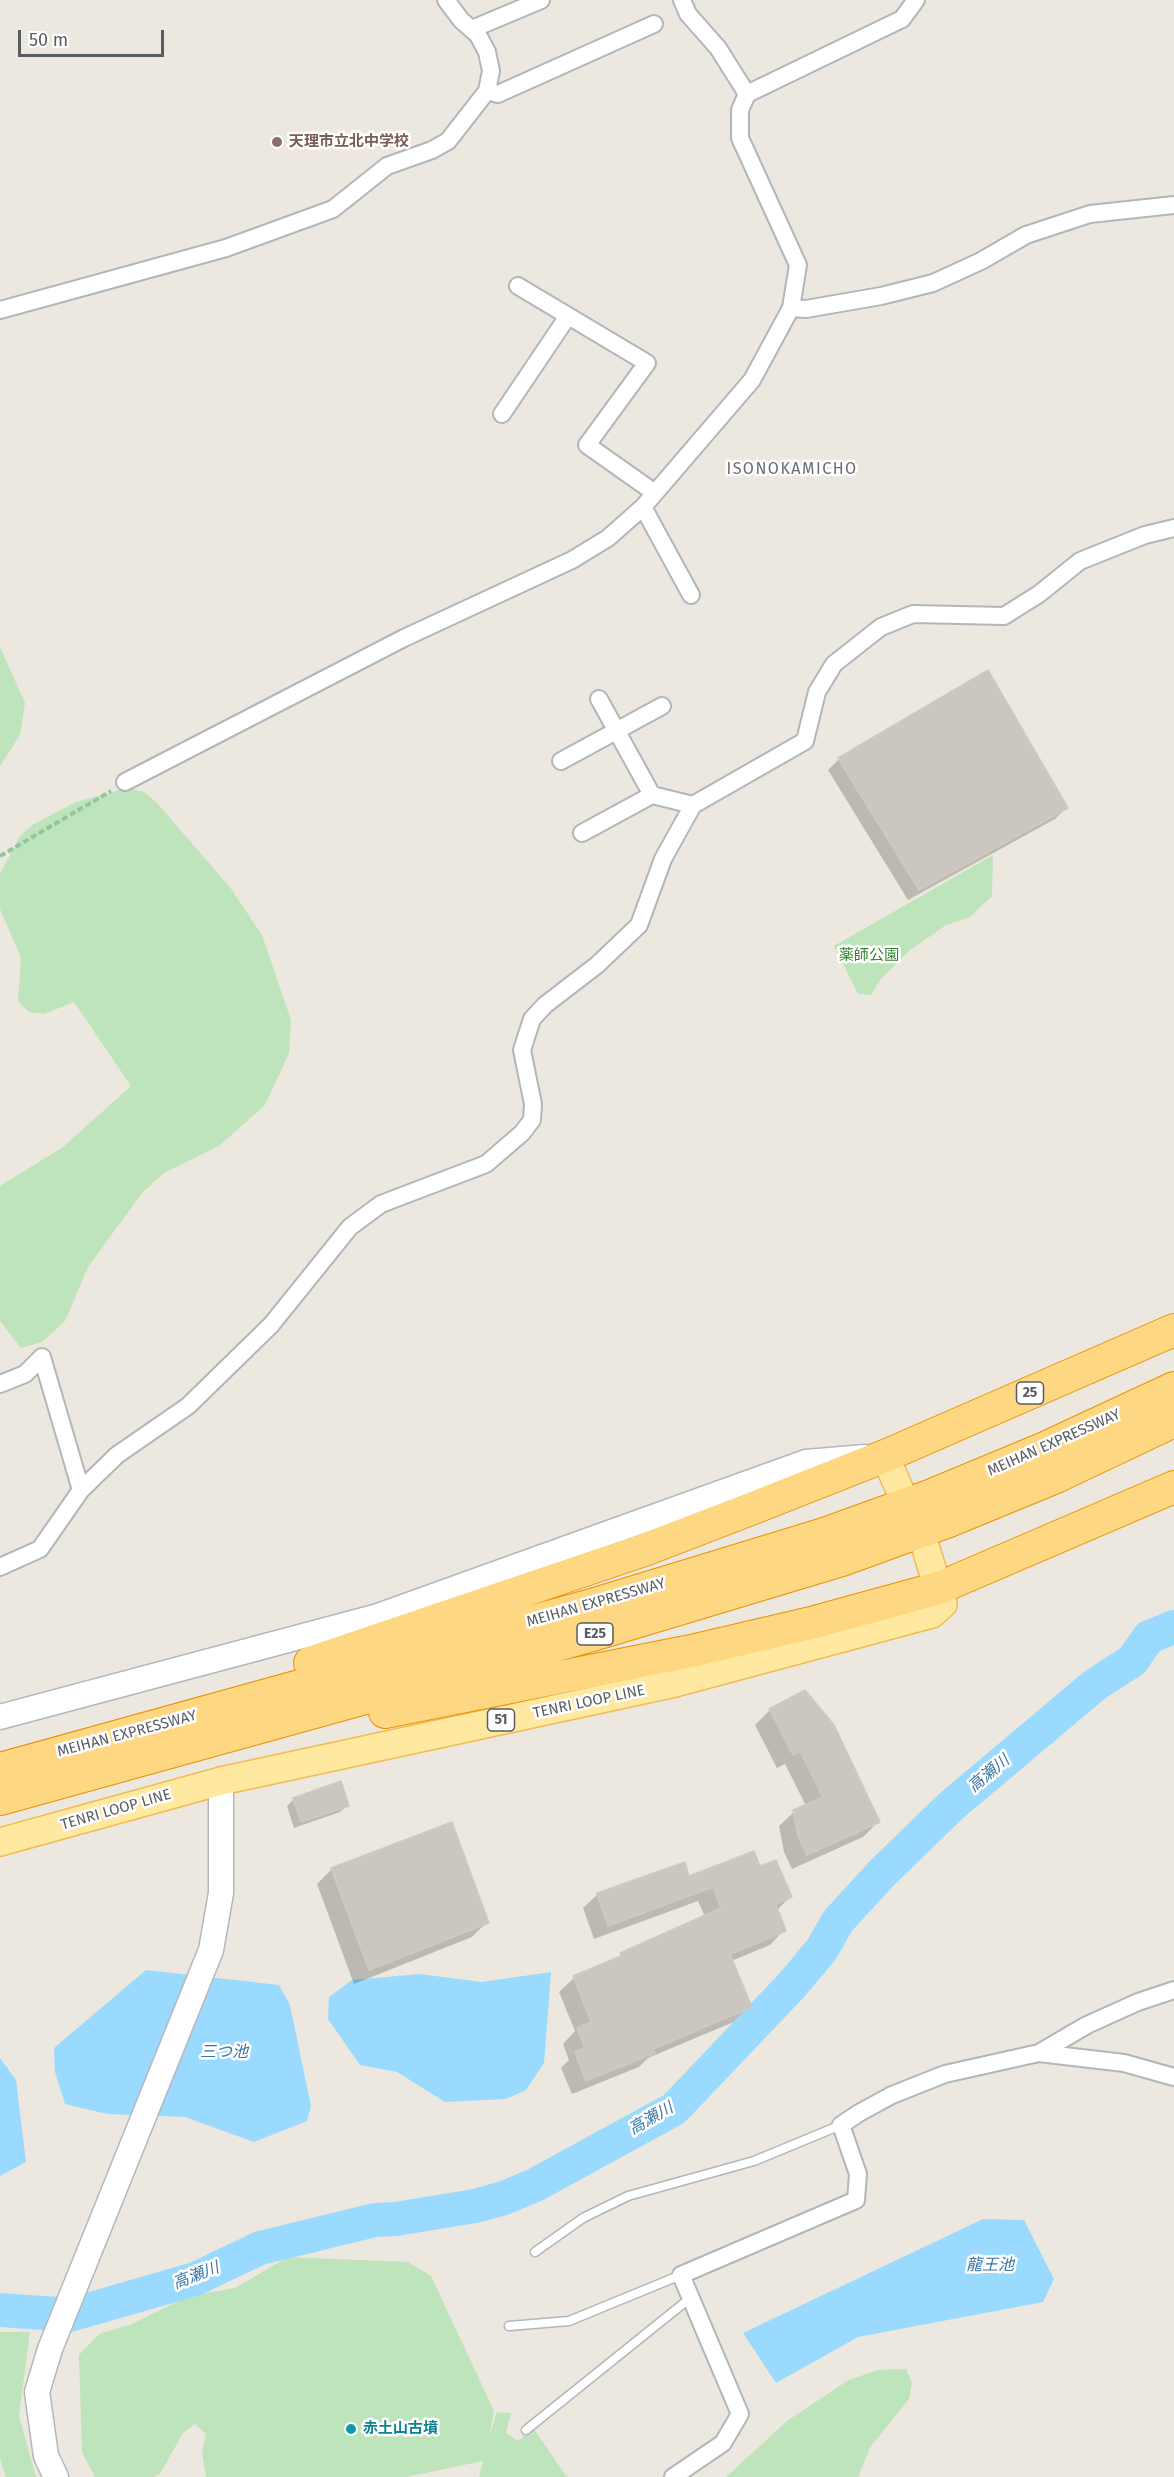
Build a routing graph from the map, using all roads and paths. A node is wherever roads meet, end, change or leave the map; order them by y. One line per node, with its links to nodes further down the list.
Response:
1 (446, 0): 6 (street)
2 (541, 0): 6 (street)
3 (682, 0): 8 (street)
4 (916, 0): 8 (street)
5 (654, 24): 7 (street)
6 (472, 29): 7 (street)
7 (487, 91): 12 (street)
8 (747, 94): 11 (street)
9 (1174, 205): 11 (street)
10 (518, 286): 13 (street)
11 (791, 308): 15 (street)
12 (0, 310)
13 (568, 316): 14 (street); 15 (street)
14 (502, 414)
15 (655, 494): 16 (street)
16 (643, 507): 18 (street); 23 (street)
17 (1174, 528): 25 (street)
18 (691, 595)
19 (599, 699): 21 (street)
20 (662, 706): 21 (street)
21 (616, 730): 22 (street); 24 (street)
22 (561, 761)
23 (125, 782): 27 (path)
24 (652, 795): 25 (street); 26 (street)
25 (693, 805): 35 (street)
26 (582, 833)
27 (0, 856)
28 (1174, 1330): 32 (highway, 25)
29 (0, 1384): 35 (street)
30 (1174, 1388): 40 (highway, MEIHAN EXPRESSWAY / E25)
31 (1174, 1421): 42 (highway, MEIHAN EXPRESSWAY / E25)
32 (885, 1456): 34 (main road); 39 (street); 40 (highway, E25)
33 (1174, 1487): 38 (highway)
34 (898, 1488)
35 (81, 1490): 37 (street)
36 (926, 1549): 38 (main road)
37 (0, 1567)
38 (939, 1588): 41 (main road, TENRI LOOP LINE / 51); 43 (highway, E25)
39 (0, 1717)
40 (9, 1767)
41 (221, 1781): 44 (main road, TENRI LOOP LINE / 51); 54 (street)
42 (0, 1799)
43 (0, 1808)
44 (0, 1842)
45 (1174, 1990): 46 (street)
46 (1039, 2053): 47 (street); 48 (street)
47 (1174, 2077)
48 (841, 2125): 49 (lane); 50 (street)
49 (535, 2252)
50 (681, 2275): 51 (street); 52 (lane)
51 (689, 2299): 53 (lane); 55 (street)
52 (509, 2326)
53 (526, 2430)
54 (56, 2477)
55 (673, 2477)

